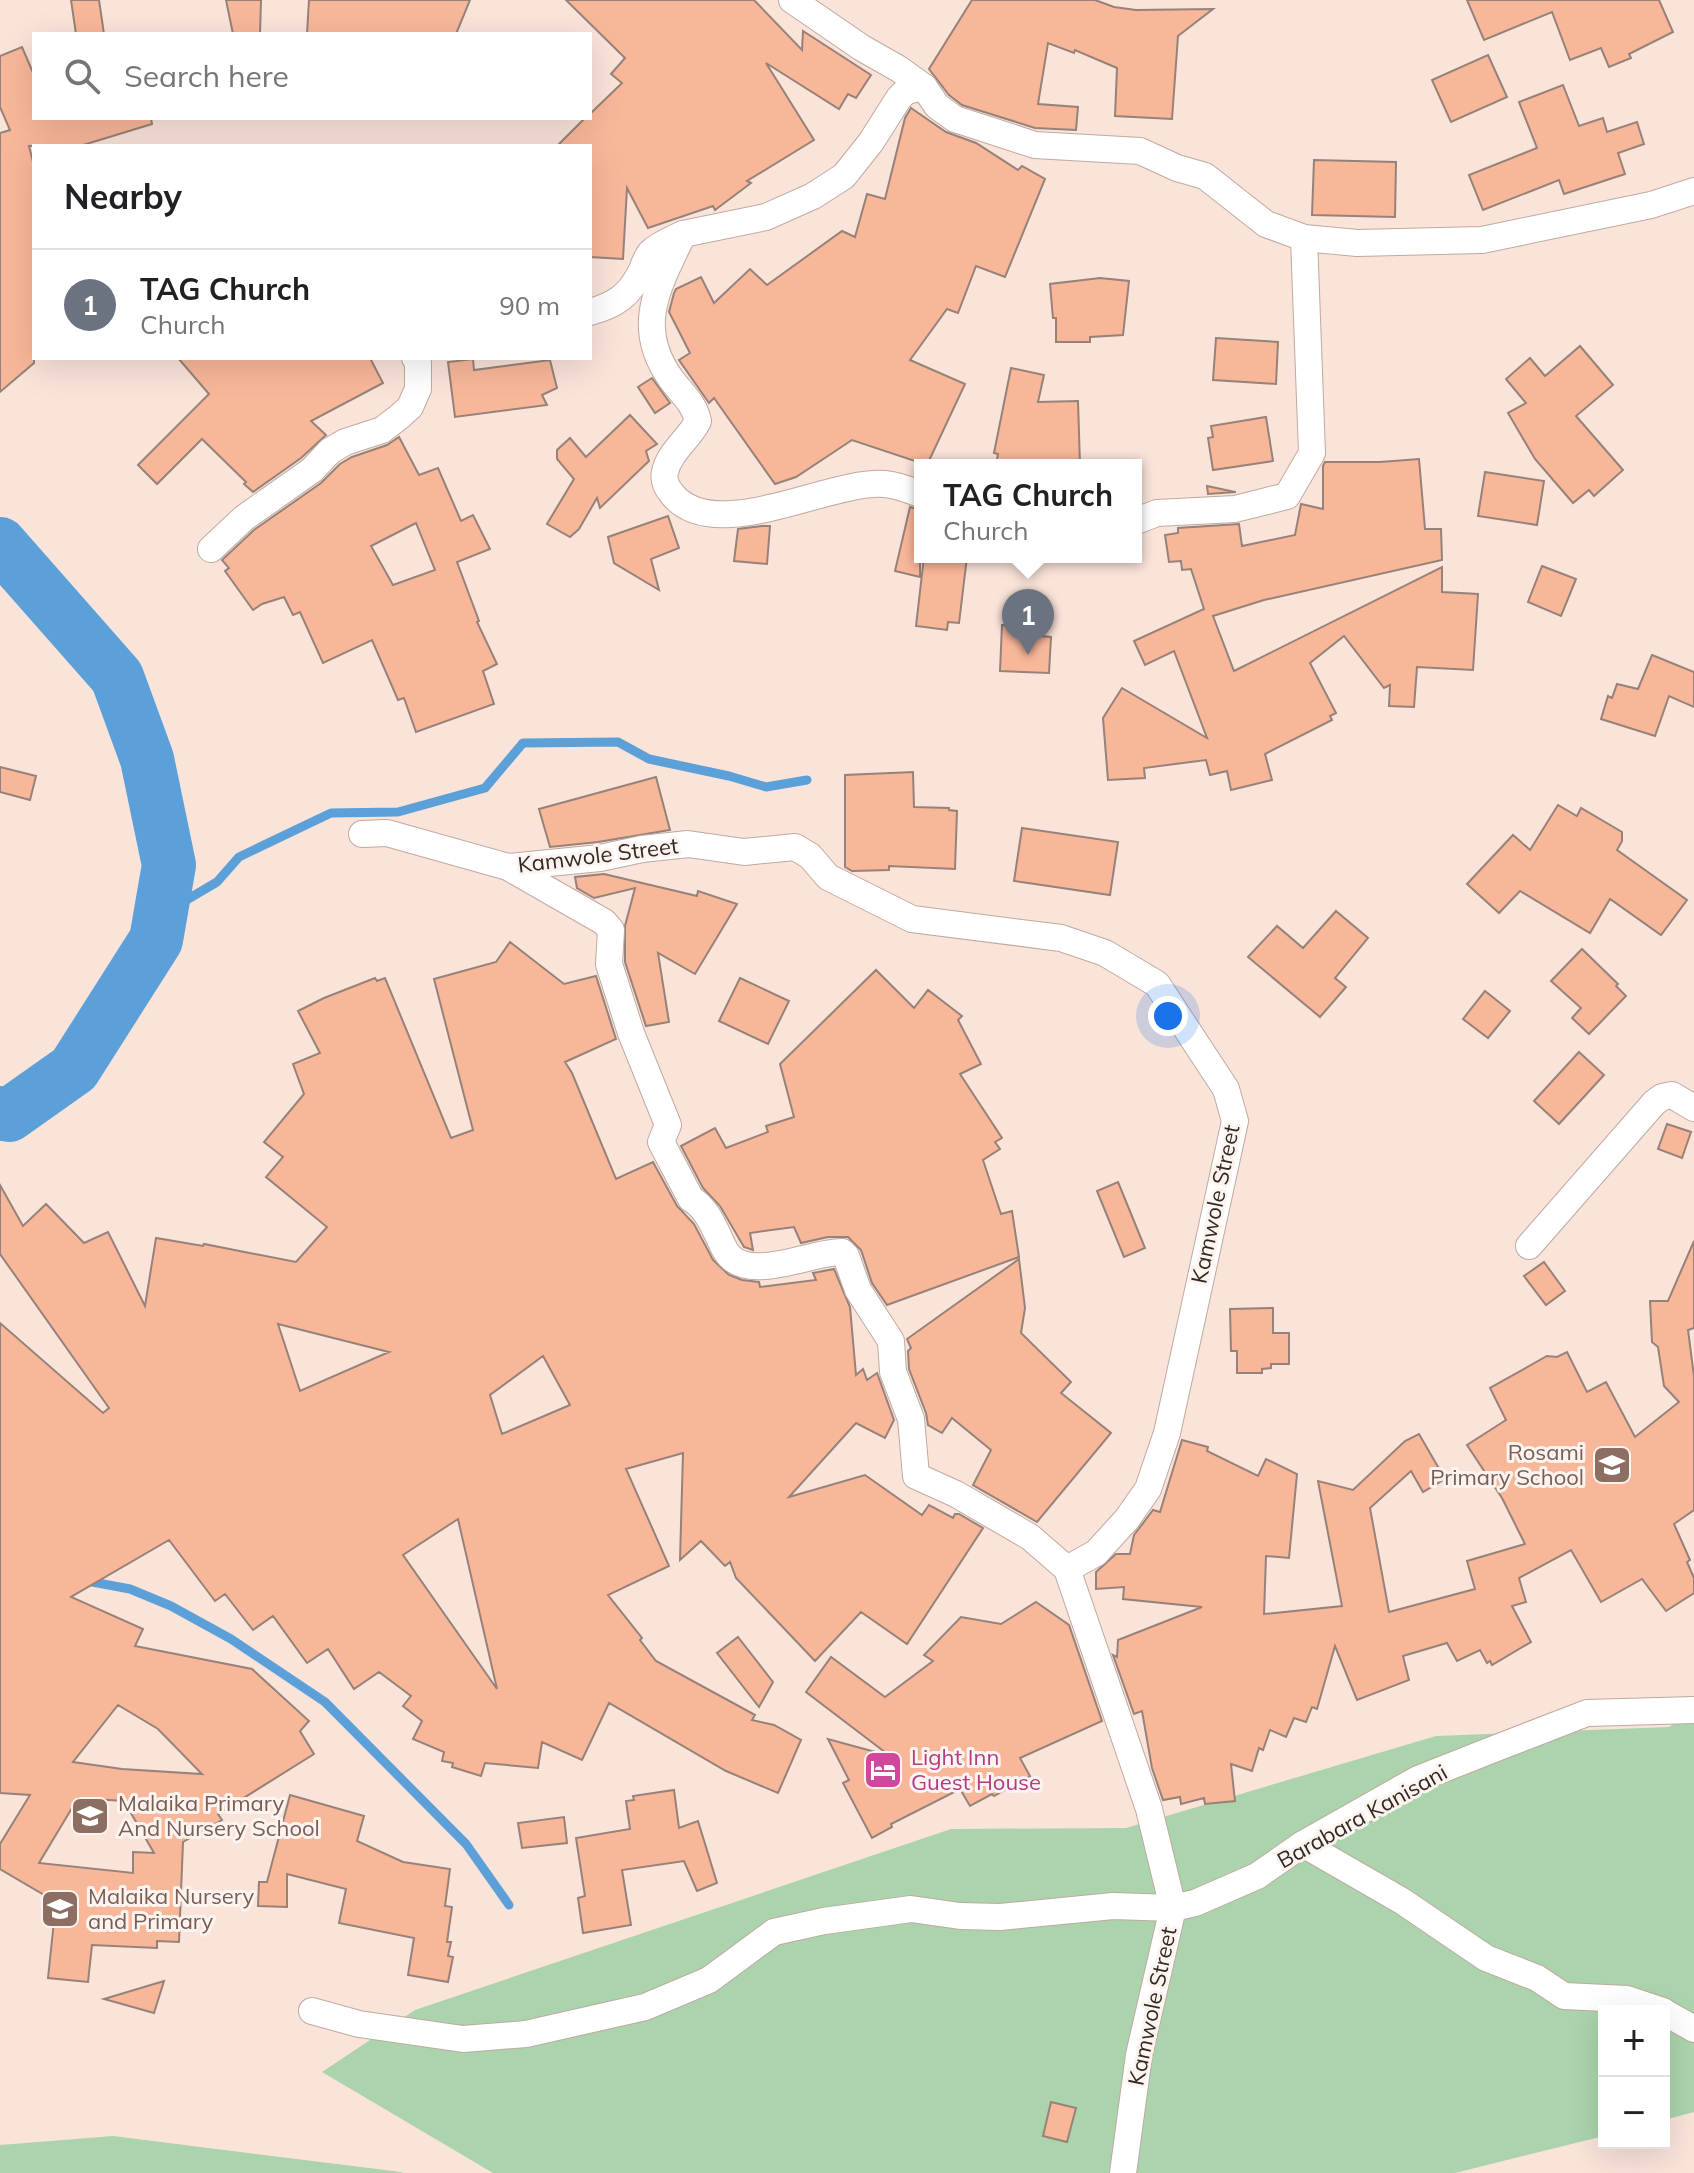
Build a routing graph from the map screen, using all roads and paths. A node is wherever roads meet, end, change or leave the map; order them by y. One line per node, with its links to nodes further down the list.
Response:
1 (792, 0): 2 (street)
2 (924, 87): 4 (street); 5 (street)
3 (1694, 191): 5 (street)
4 (683, 234): 6 (street); 8 (street)
5 (1304, 238): 9 (street)
6 (592, 311)
7 (418, 360): 10 (street)
8 (914, 492)
9 (1142, 519)
10 (211, 549)
11 (362, 834): 12 (street, Kamwole Street)
12 (508, 867): 15 (street); 15 (street, Kamwole Street)
13 (1694, 1108): 14 (street)
14 (1529, 1246)
15 (1067, 1569): 18 (street, Kamwole Street)
16 (1694, 1710): 17 (street, Barabara Kanisani)
17 (1303, 1844): 18 (street, Barabara Kanisani); 19 (street)
18 (1173, 1908): 20 (street, Barabara Kanisani); 23 (street, Kamwole Street)
19 (1645, 2005)
20 (312, 2011)
21 (1670, 2015): 22 (street)
22 (1694, 2029)
23 (1123, 2173)

